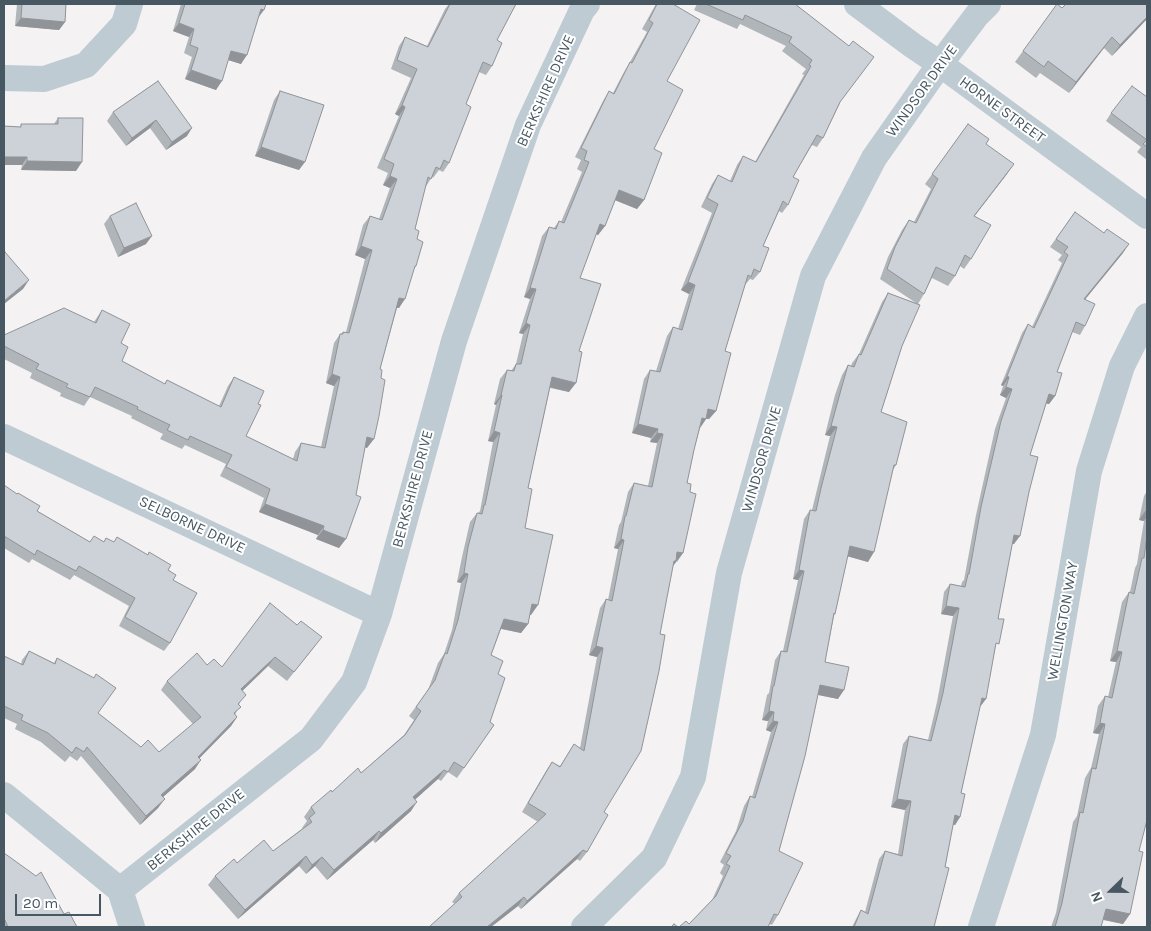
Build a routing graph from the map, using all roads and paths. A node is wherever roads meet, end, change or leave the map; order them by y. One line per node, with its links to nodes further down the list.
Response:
1 (130, 4): 6 (street)
2 (587, 4): 10 (street, BERKSHIRE DRIVE)
3 (857, 4): 5 (street, HORNE STREET)
4 (988, 4): 5 (street, WINDSOR DRIVE)
5 (940, 64): 7 (street, HORNE STREET); 14 (street, WINDSOR DRIVE)
6 (4, 78)
7 (1147, 216)
8 (1147, 316): 15 (street, WELLINGTON WAY)
9 (4, 437): 10 (street, SELBORNE DRIVE)
10 (379, 614): 12 (street, BERKSHIRE DRIVE)
11 (4, 795): 12 (street)
12 (120, 890): 13 (street)
13 (132, 927)
14 (584, 927)
15 (981, 927)

